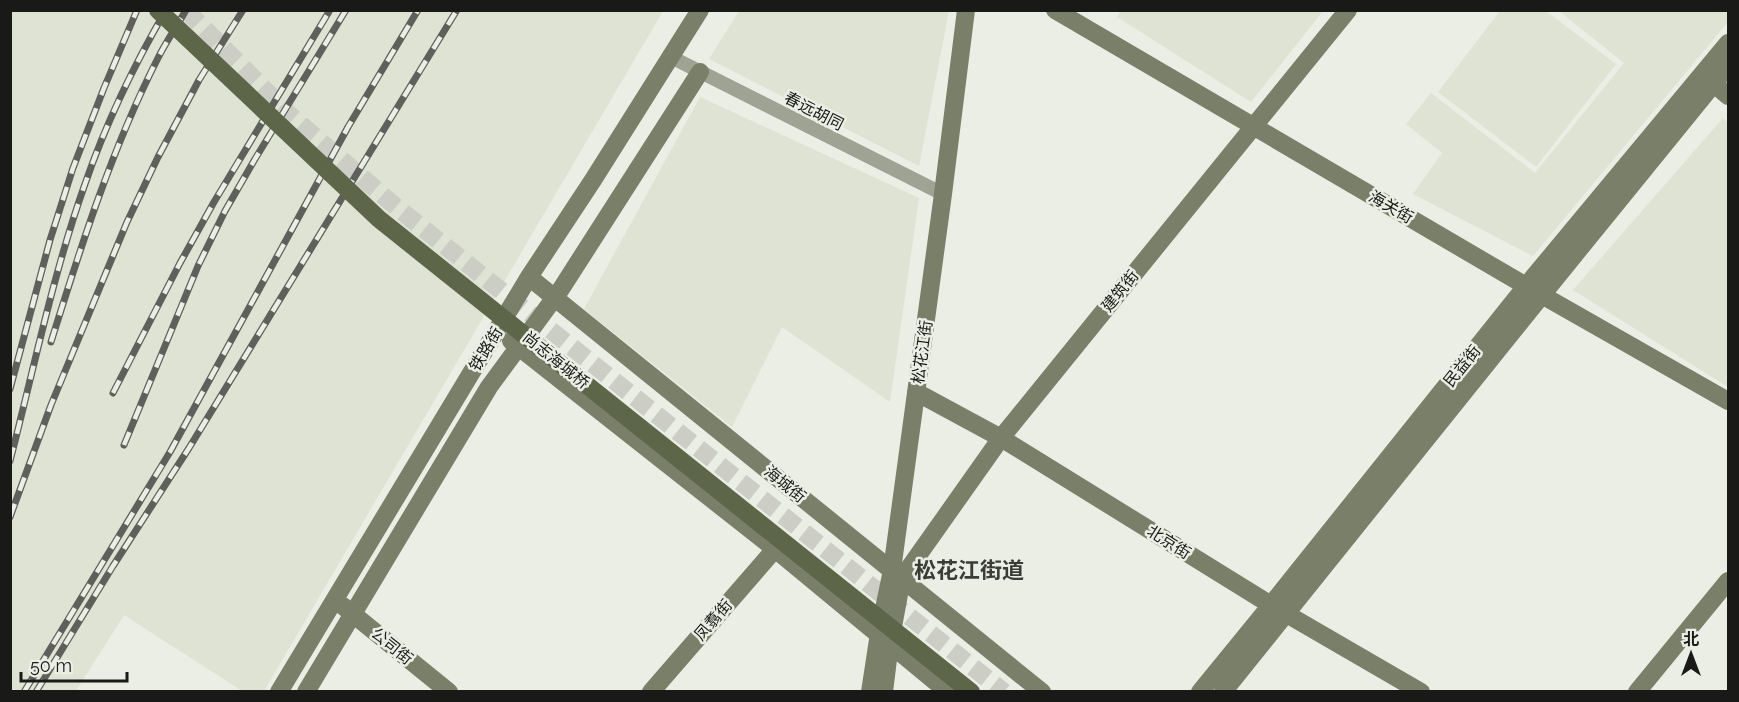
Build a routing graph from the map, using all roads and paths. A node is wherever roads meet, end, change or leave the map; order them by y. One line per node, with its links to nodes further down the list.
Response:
1 (158, 10): 37 (main road, 尚志海城桥, bridge)
2 (700, 10): 7 (main road, 铁路街)
3 (966, 10): 13 (main road, 松花江街)
4 (1055, 10): 12 (main road, 海关街)
5 (1348, 10): 12 (main road, 建筑街)
6 (1728, 43): 10 (main road, 民益街)
7 (670, 57): 9 (street, 春远胡同); 14 (main road, 铁路街)
8 (1728, 66): 10 (main road, 民益街)
9 (700, 72): 13 (street, 春远胡同); 17 (main road, 铁路街)
10 (1709, 79): 11 (main road); 15 (main road, 民益街); 16 (main road, 民益街)
11 (1728, 96)
12 (1254, 126): 15 (main road, 海关街); 22 (main road, 建筑街)
13 (944, 194): 20 (main road, 松花江街)
14 (529, 277): 17 (main road, 海城街); 18 (main road, 铁路街)
15 (1526, 286): 16 (main road, 海关街); 27 (main road, 民益街)
16 (1542, 296): 21 (main road, 海关街); 27 (main road, 民益街)
17 (555, 298): 19 (main road, 铁路街); 24 (main road, 海城街)
18 (498, 330): 19 (main road); 26 (main road, 铁路街)
19 (519, 347): 23 (main road); 28 (main road, 铁路街)
20 (916, 392): 22 (main road, 北京街); 24 (main road, 松花江街)
21 (1728, 401)
22 (1001, 438): 24 (main road, 建筑街); 27 (main road, 北京街)
23 (775, 549): 29 (main road); 33 (main road, 凤翥街)
24 (897, 574): 29 (main road, 松花江街); 38 (main road, 海城街)
25 (1728, 581): 42 (main road)
26 (335, 600): 28 (main road, 公司街); 30 (main road, 铁路街)
27 (1278, 610): 39 (main road, 民益街); 40 (main road, 民益街); 41 (main road, 北京街)
28 (352, 614): 31 (main road, 铁路街); 32 (main road, 公司街)
29 (885, 638): 34 (main road, 松花江街); 35 (main road, 松花江街); 36 (main road)
30 (279, 692)
31 (306, 692)
32 (449, 692)
33 (651, 692)
34 (870, 692)
35 (884, 692)
36 (948, 692)
37 (971, 692)
38 (1042, 692)
39 (1200, 692)
40 (1223, 692)
41 (1421, 692)
42 (1637, 692)

